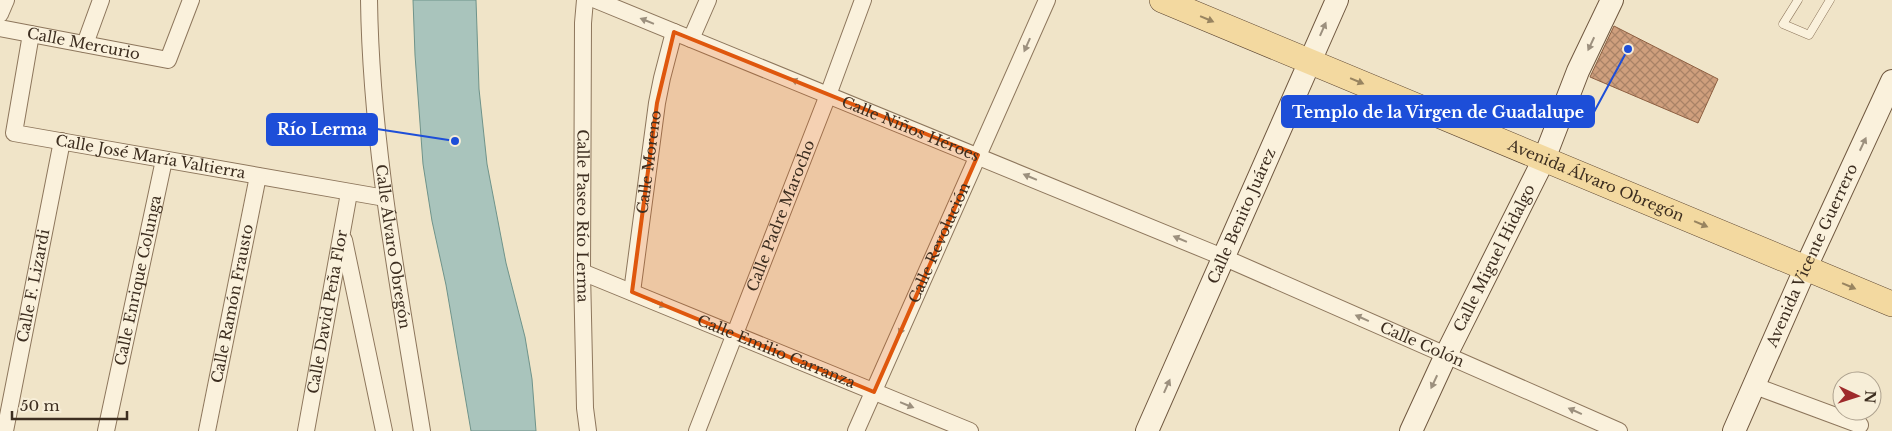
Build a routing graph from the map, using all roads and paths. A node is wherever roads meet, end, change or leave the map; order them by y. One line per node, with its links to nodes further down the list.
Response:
1 (6, 0): 15 (street)
2 (101, 0): 20 (street)
3 (192, 0): 20 (street, Calle Mercurio)
4 (369, 0): 30 (street, Calle Álvaro Obregón)
5 (585, 0): 34 (street, Calle Paseo Río Lerma)
6 (596, 0): 17 (street, Calle Niños Héroes, one-way to 6)
7 (708, 0): 19 (street)
8 (863, 0): 23 (street, Calle Padre Marocho)
9 (1047, 0): 25 (street, Calle Revolución, one-way to 25)
10 (1162, 0): 21 (main road, Avenida Álvaro Obregón, one-way to 21)
11 (1337, 0): 21 (street, Calle Benito Juárez, one-way to 11)
12 (1612, 0): 26 (street, Calle Miguel Hidalgo, one-way to 26)
13 (1798, 0): 14 (lane)
14 (1830, 0)
15 (0, 14)
16 (0, 28): 18 (street, Calle Mercurio)
17 (674, 32): 19 (street, Calle Niños Héroes); 35 (street, Calle Moreno)
18 (31, 34): 20 (street, Calle Mercurio); 24 (street, Calle José María Valtierra)
19 (691, 39): 23 (street, Calle Niños Héroes, one-way to 19)
20 (84, 44)
21 (1309, 61): 26 (main road, Avenida Álvaro Obregón, one-way to 26); 32 (street, Calle Benito Juárez)
22 (1892, 81): 33 (street, Avenida Vicente Guerrero, one-way to 22)
23 (828, 94): 25 (street, Calle Niños Héroes); 37 (street, Calle Padre Marocho)
24 (62, 141): 27 (street, Calle José María Valtierra); 42 (street, Calle F. Lizardi)
25 (978, 155): 32 (street, Calle Niños Héroes, one-way to 25); 40 (street, Calle Revolución, one-way to 40)
26 (1544, 158): 33 (main road, Avenida Álvaro Obregón, one-way to 33); 38 (street, Calle Miguel Hidalgo)
27 (164, 160): 28 (street, Calle José María Valtierra); 43 (street, Calle Enrique Colunga)
28 (258, 176): 29 (street, Calle José María Valtierra); 44 (street, Calle Ramón Frausto)
29 (349, 193): 30 (street, Calle José María Valtierra); 31 (street, Calle David Peña Flor)
30 (385, 198): 47 (street, Calle Álvaro Obregón)
31 (342, 230): 45 (street, Calle David Peña Flor); 46 (street)
32 (1225, 258): 38 (street, Calle Colón, one-way to 32); 52 (street, Calle Benito Juárez, one-way to 32)
33 (1806, 267): 36 (main road, Avenida Álvaro Obregón, one-way to 36); 39 (street, Avenida Vicente Guerrero)
34 (582, 272): 35 (street, Calle Emilio Carranza); 48 (street, Calle Paseo Río Lerma)
35 (632, 292): 37 (street, Calle Emilio Carranza, one-way to 37)
36 (1892, 304)
37 (735, 334): 40 (street, Calle Emilio Carranza); 49 (street, Calle Padre Marocho)
38 (1446, 355): 53 (street, Calle Miguel Hidalgo, one-way to 53); 54 (street, Calle Colón, one-way to 38)
39 (1755, 386): 41 (street); 55 (street, Avenida Vicente Guerrero)
40 (874, 392): 50 (street, Calle Revolución); 51 (street, Calle Emilio Carranza, one-way to 51)
41 (1860, 425)
42 (5, 431)
43 (106, 431)
44 (207, 431)
45 (306, 431)
46 (384, 431)
47 (422, 431)
48 (588, 431)
49 (697, 431)
50 (856, 431)
51 (970, 431)
52 (1147, 431)
53 (1411, 431)
54 (1619, 431)
55 (1734, 431)

